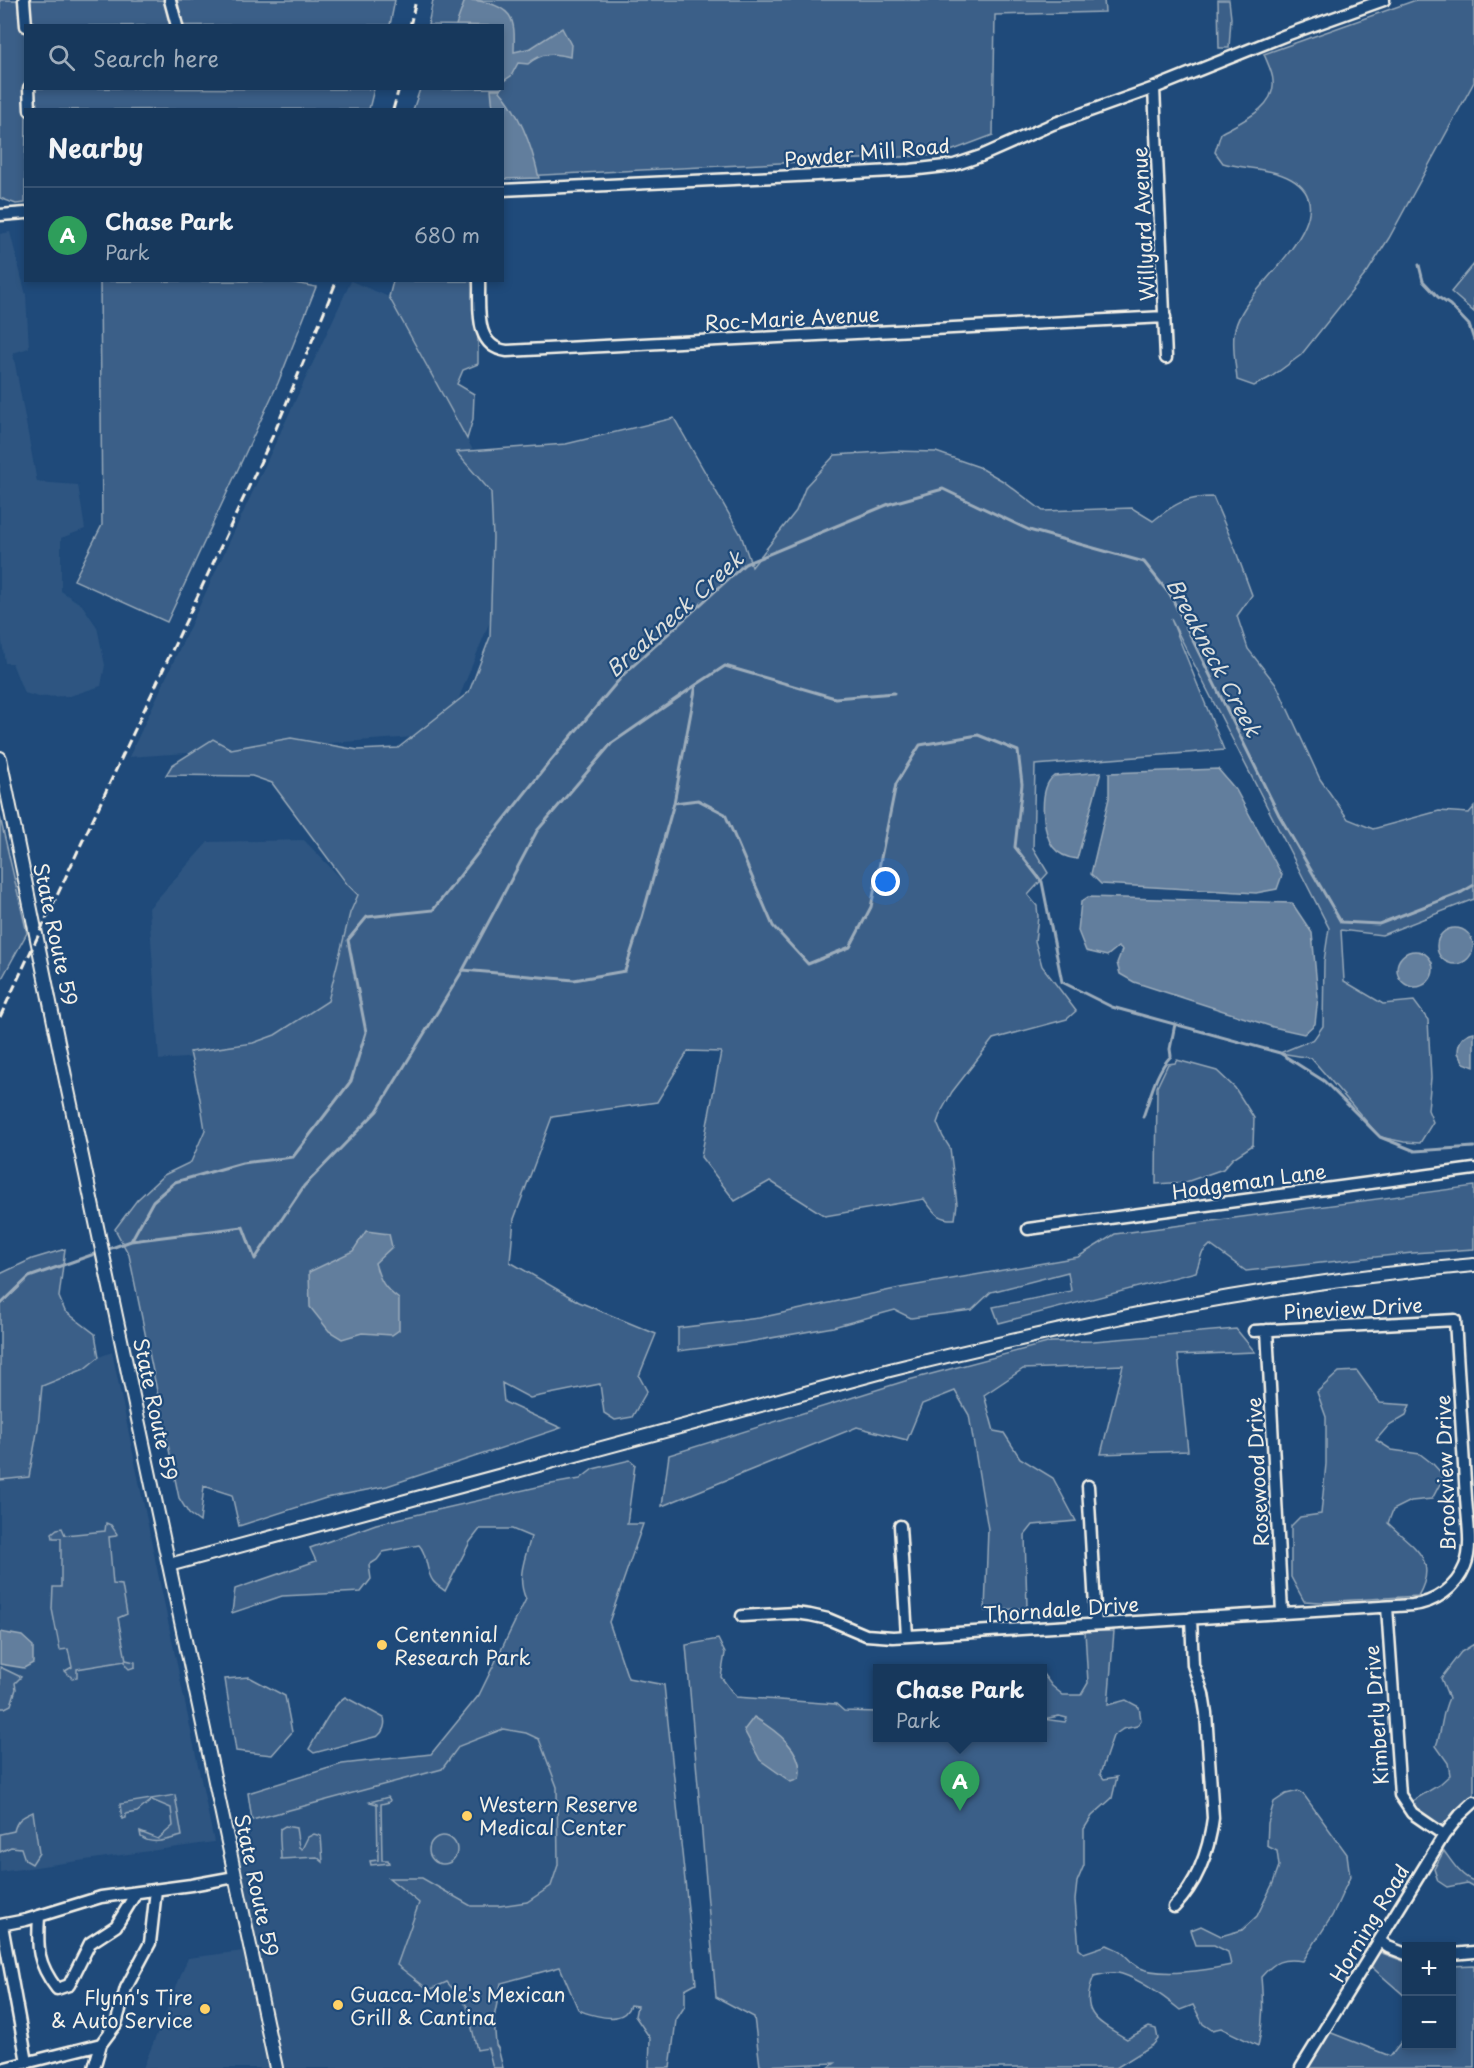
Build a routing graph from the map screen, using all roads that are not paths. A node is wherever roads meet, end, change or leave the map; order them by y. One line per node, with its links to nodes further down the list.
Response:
1 (24, 0): 4 (street)
2 (170, 0): 5 (street)
3 (1384, 0): 6 (street, Powder Mill Road)
4 (26, 24)
5 (176, 24)
6 (1154, 88): 9 (street, Powder Mill Road); 13 (street, Willyard Avenue)
7 (29, 90): 8 (street)
8 (30, 108)
9 (504, 190)
10 (24, 213): 11 (street)
11 (0, 214)
12 (479, 282): 13 (street, Roc-Marie Avenue)
13 (1165, 317): 14 (street, Willyard Avenue)
14 (1166, 358)
15 (0, 758): 24 (main road, State Route 59)
16 (1474, 1169): 17 (street, Hodgeman Lane)
17 (1028, 1229)
18 (1474, 1265): 24 (main road)
19 (1455, 1320): 20 (street, Pineview Drive); 25 (street, Brookview Drive)
20 (1267, 1330): 21 (street, Pineview Drive); 26 (street, Rosewood Drive)
21 (1254, 1331)
22 (1088, 1486): 29 (street)
23 (900, 1526): 30 (street)
24 (169, 1565): 33 (main road, State Route 59)
25 (1387, 1607): 26 (street, Thorndale Drive); 32 (street, Kimberly Drive)
26 (1282, 1612): 28 (street, Thorndale Drive)
27 (742, 1616): 30 (street, Thorndale Drive)
28 (1191, 1618): 29 (street, Thorndale Drive); 36 (street)
29 (1096, 1624): 30 (street, Thorndale Drive)
30 (906, 1636)
31 (1474, 1802): 32 (street, Horning Road)
32 (1444, 1835): 39 (street, Horning Road)
33 (236, 1877): 34 (street); 47 (main road, State Route 59)
34 (156, 1890): 35 (street); 43 (street)
35 (136, 1893): 37 (street); 37 (street)
36 (1174, 1907)
37 (39, 1916): 38 (street)
38 (1, 1925): 44 (street)
39 (1380, 1941): 40 (street); 48 (street, Horning Road)
40 (1402, 1952)
41 (1474, 1952): 42 (street)
42 (1456, 1954)
43 (101, 2044): 44 (street); 46 (street)
44 (27, 2062): 45 (street)
45 (4, 2068)
46 (94, 2068)
47 (276, 2068)
48 (1301, 2068)

